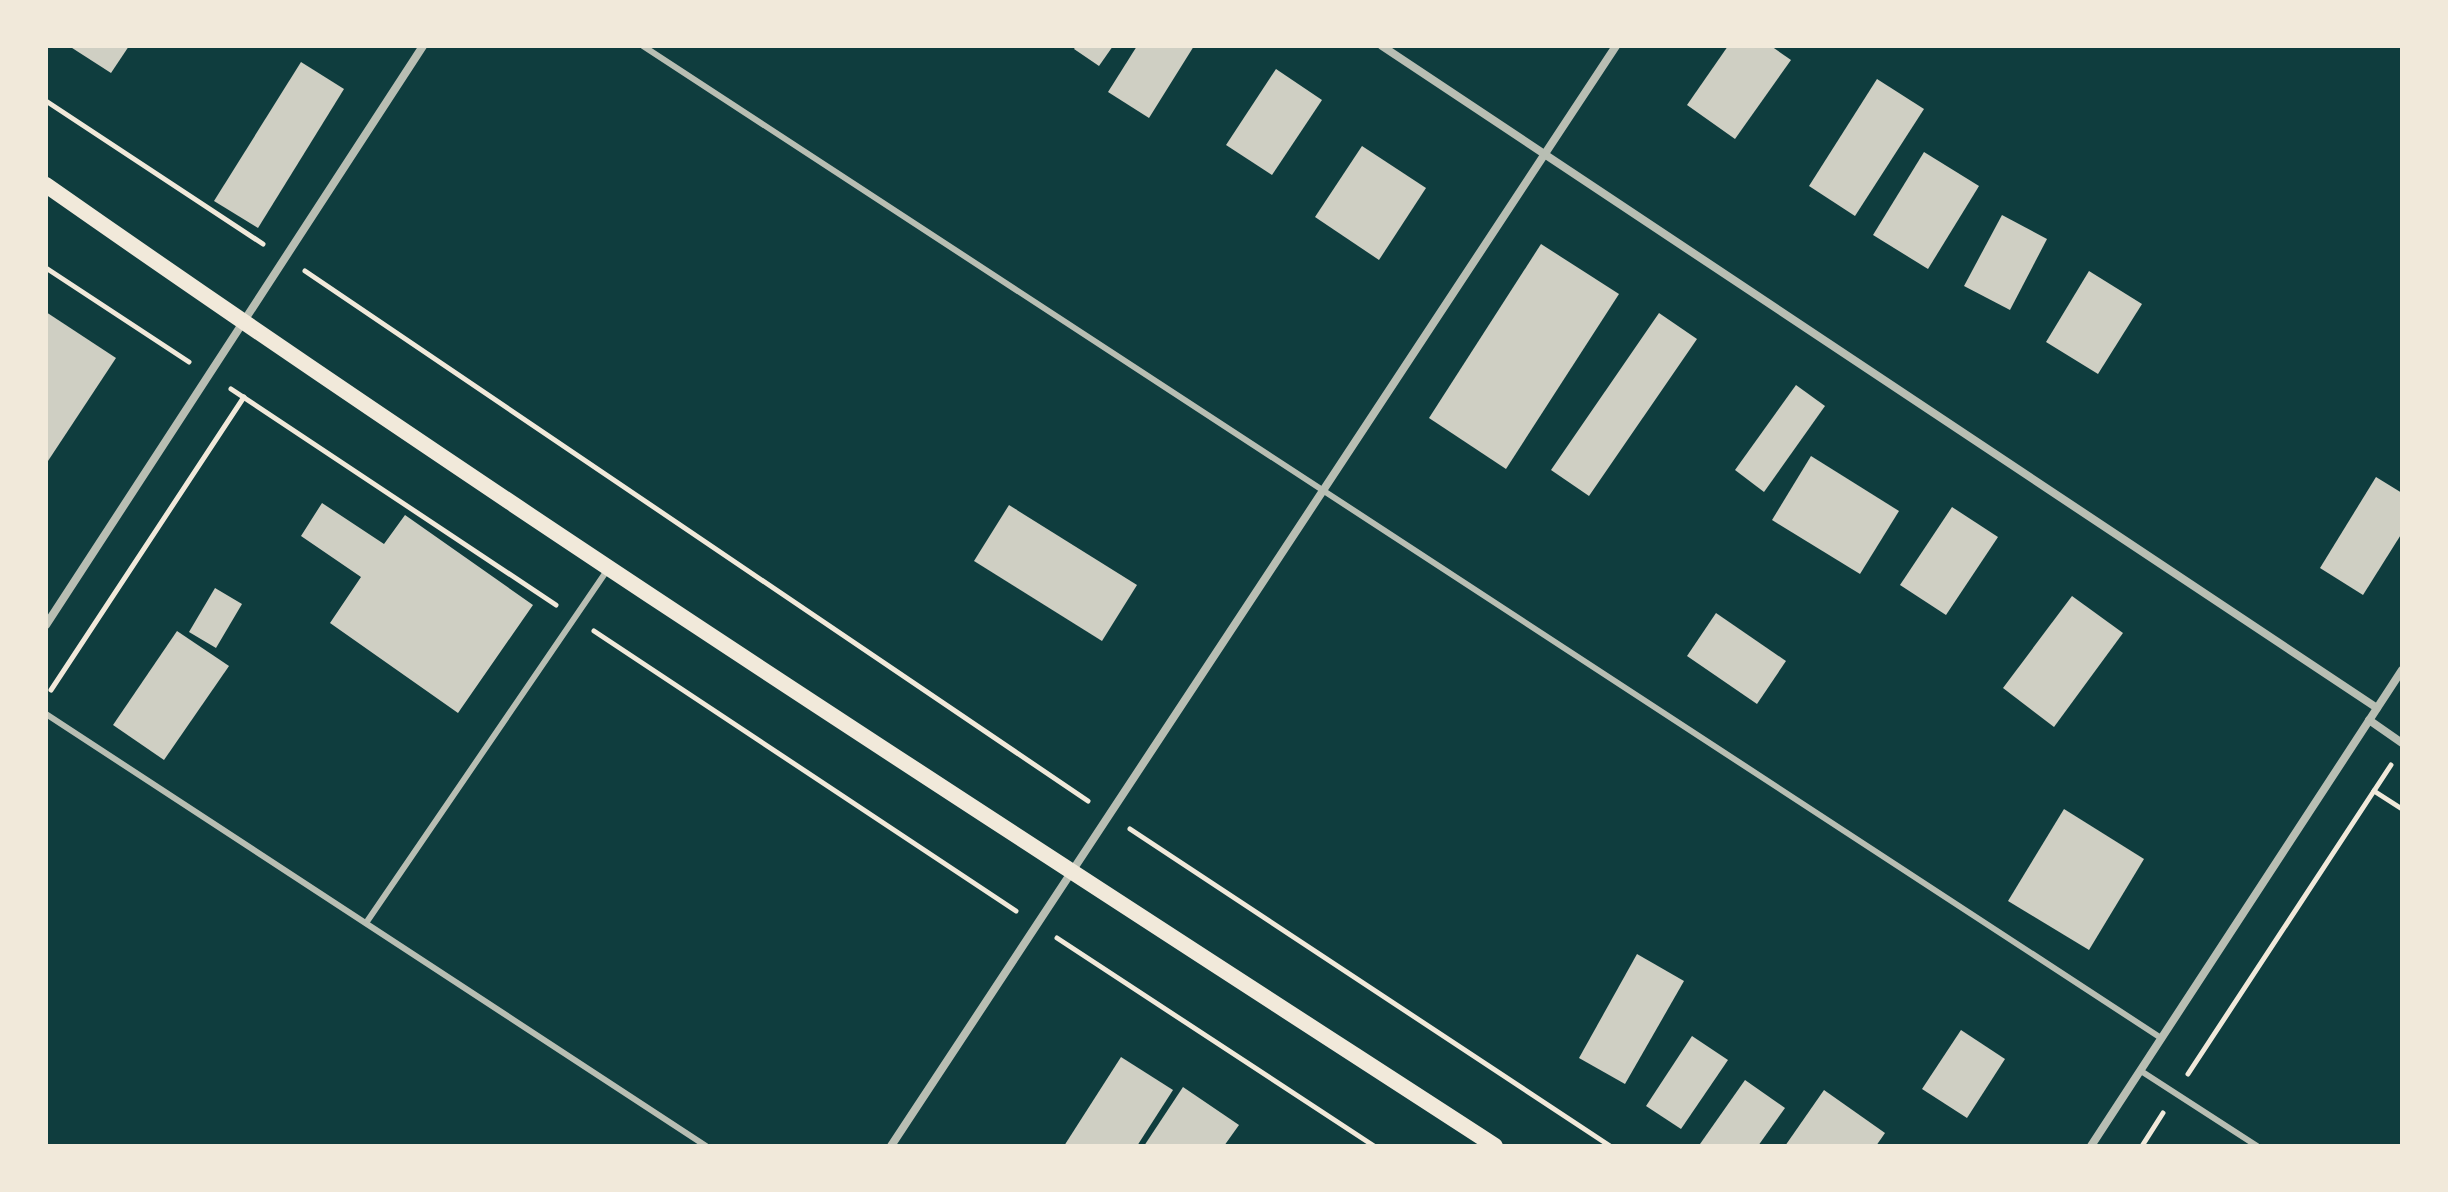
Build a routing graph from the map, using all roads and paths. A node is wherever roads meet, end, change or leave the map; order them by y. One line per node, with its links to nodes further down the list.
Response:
1 (423, 46): 8 (street)
2 (643, 46): 13 (lane)
3 (1382, 46): 6 (street)
4 (1616, 46): 6 (street)
5 (46, 101): 8 (path)
6 (1545, 154): 13 (street); 19 (street)
7 (46, 185): 10 (main road)
8 (285, 258): 10 (street); 26 (path)
9 (46, 268): 11 (path)
10 (242, 322): 11 (street); 14 (main road)
11 (208, 375): 12 (path); 16 (street)
12 (244, 397): 15 (path); 18 (path)
13 (1323, 492): 26 (street); 30 (lane)
14 (610, 566): 15 (lane); 27 (main road)
15 (576, 618): 28 (lane); 29 (path)
16 (46, 625)
17 (2402, 670): 19 (street)
18 (46, 698)
19 (2377, 708): 21 (street)
20 (46, 714): 28 (lane)
21 (2369, 720): 22 (street); 30 (street)
22 (2402, 743)
23 (2395, 758): 24 (path)
24 (2374, 791): 25 (path); 32 (path)
25 (2402, 809)
26 (1110, 816): 27 (street); 37 (path)
27 (1073, 872): 29 (street); 36 (main road)
28 (366, 923): 33 (lane)
29 (1038, 925): 34 (street); 35 (path)
30 (2161, 1038): 31 (street)
31 (2141, 1071): 32 (lane); 38 (street)
32 (2176, 1093): 39 (path); 40 (lane)
33 (706, 1146)
34 (891, 1146)
35 (1374, 1146)
36 (1495, 1146)
37 (1610, 1146)
38 (2091, 1146)
39 (2142, 1146)
40 (2257, 1146)

